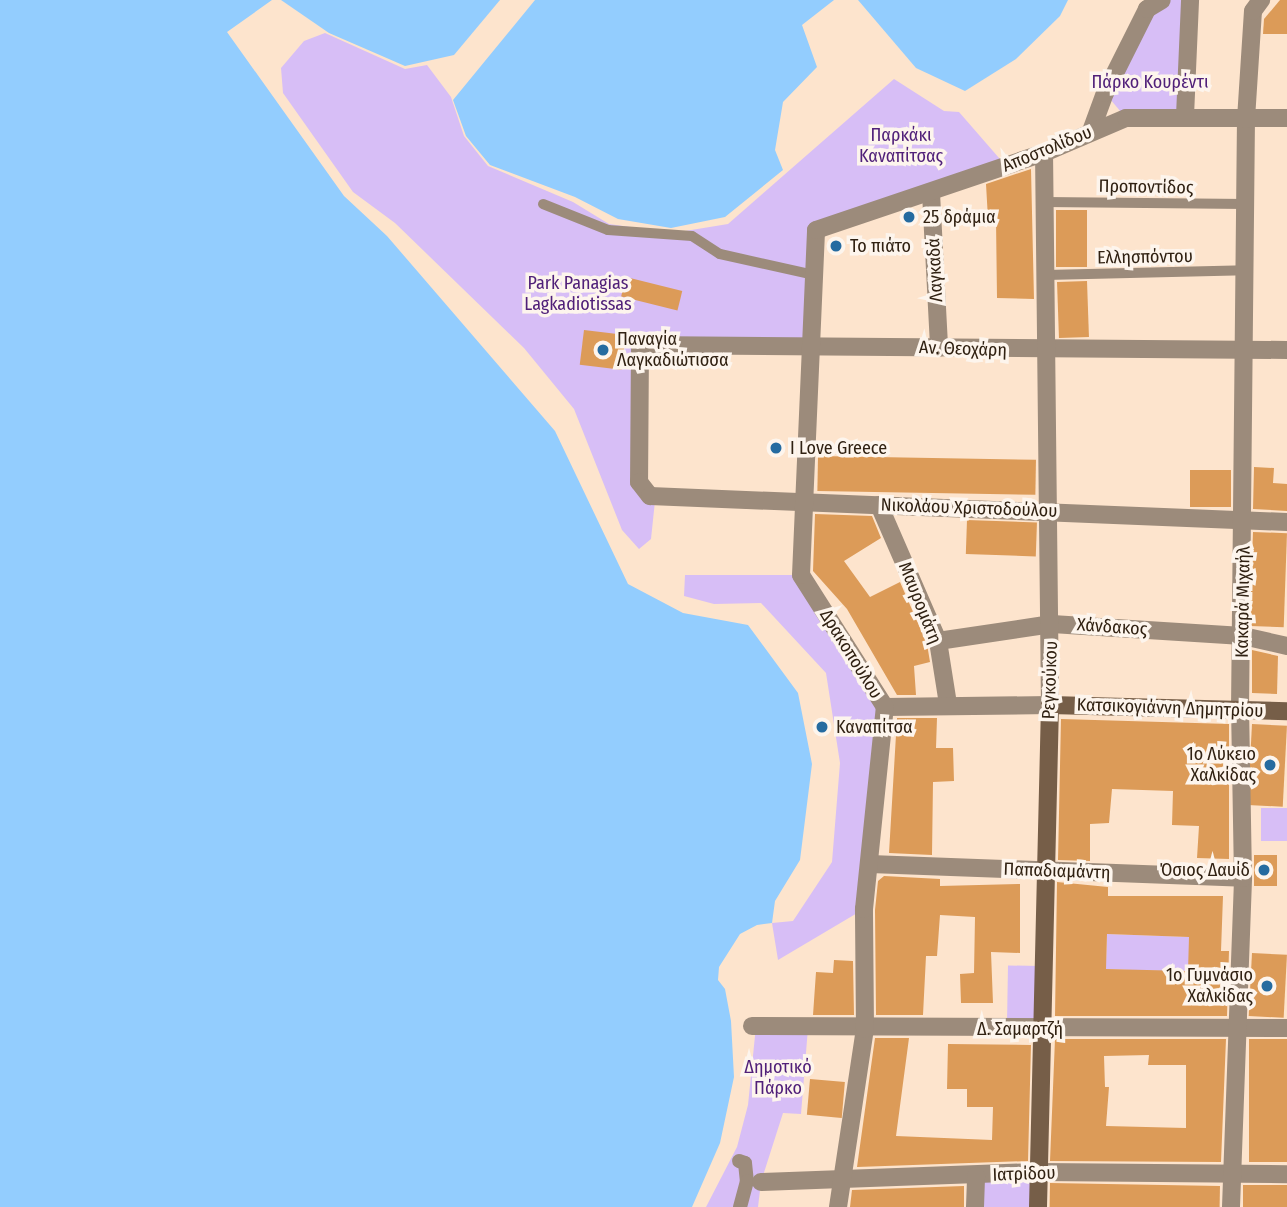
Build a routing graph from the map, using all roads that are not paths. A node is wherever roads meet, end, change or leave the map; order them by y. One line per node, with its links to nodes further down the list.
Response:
1 (1162, 0): 7 (street)
2 (1190, 0): 4 (street)
3 (1261, 0): 6 (street, Κακαρά Μιχαήλ)
4 (1185, 117): 6 (street, Αποστολίδου); 7 (street, Αποστολίδου)
5 (1287, 118): 6 (street, Αποστολίδου)
6 (1247, 119): 12 (street, Κακαρά Μιχαήλ)
7 (1091, 131): 8 (street, Αποστολίδου)
8 (1044, 153): 9 (street, Αποστολίδου); 10 (street, Ρεγκούκου)
9 (931, 193): 13 (street, Αποστολίδου); 18 (street, Λαγκαδά)
10 (1045, 202): 12 (lane, Προποντίδος); 16 (street, Ρεγκούκου)
11 (544, 204): 15 (lane)
12 (1246, 204): 14 (street, Κακαρά Μιχαήλ)
13 (816, 230): 15 (street, Δρακοπούλου)
14 (1245, 270): 16 (lane, Ελλησπόντου); 21 (street, Κακαρά Μιχαήλ)
15 (814, 275): 17 (street, Δρακοπούλου)
16 (1046, 275): 20 (street, Ρεγκούκου)
17 (812, 346): 18 (street, Αν. Θεοχάρη); 22 (street, Αν. Θεοχάρη); 23 (street, Δρακοπούλου)
18 (939, 348): 20 (street, Αν. Θεοχάρη)
19 (1287, 350): 21 (street, Αν. Θεοχάρη)
20 (1047, 351): 21 (street, Αν. Θεοχάρη); 25 (street, Ρεγκούκου)
21 (1245, 352): 26 (street, Κακαρά Μιχαήλ)
22 (645, 489): 23 (street, Νικολάου Χριστοδούλου)
23 (802, 502): 24 (street, Νικολάου Χριστοδούλου); 34 (street, Δρακοπούλου)
24 (879, 505): 25 (street, Νικολάου Χριστοδούλου); 30 (street, Μαυρομάτη)
25 (1050, 512): 26 (street, Νικολάου Χριστοδούλου); 28 (street, Ρεγκούκου)
26 (1244, 520): 27 (street, Νικολάου Χριστοδούλου); 29 (street, Κακαρά Μιχαήλ)
27 (1287, 522)
28 (1052, 624): 29 (street, Χάνδακος); 30 (street, Χάνδακος); 33 (street, Ρεγκούκου)
29 (1243, 636): 31 (street, Χάνδακος); 35 (street, Κακαρά Μιχαήλ)
30 (937, 641): 32 (street, Μαυρομάτη)
31 (1287, 646)
32 (948, 705): 33 (street, Κατσικογιάννη Δημητρίου); 34 (street, Κατσικογιάννη Δημητρίου)
33 (1050, 705): 35 (main road, Κατσικογιάννη Δημητρίου); 38 (main road, Ρεγκούκου)
34 (885, 707): 37 (street, Δρακοπούλου)
35 (1240, 710): 36 (main road, Κατσικογιάννη Δημητρίου); 39 (street, Κακαρά Μιχαήλ)
36 (1287, 711)
37 (870, 864): 38 (street, Παπαδιαμάντη); 43 (street, Δρακοπούλου)
38 (1044, 871): 39 (street, Παπαδιαμάντη); 44 (main road, Ρεγκούκου)
39 (1243, 878): 41 (street, Κακαρά Μιχαήλ)
40 (752, 1026): 43 (street, Δ. Σαμαρτζή)
41 (1238, 1028): 42 (street, Δ. Σαμαρτζή); 44 (street, Δ. Σαμαρτζή); 47 (street, Κακαρά Μιχαήλ)
42 (1287, 1028)
43 (865, 1029): 44 (street, Δ. Σαμαρτζή); 51 (street, Δρακοπούλου)
44 (1042, 1029): 46 (main road, Ρεγκούκου)
45 (739, 1161): 50 (street)
46 (1040, 1172): 47 (street, Ιατρίδου); 49 (street, Ιατρίδου); 55 (main road, Ρεγκούκου)
47 (1233, 1174): 48 (street, Ιατρίδου); 56 (street, Κακαρά Μιχαήλ)
48 (1287, 1174)
49 (976, 1176): 51 (street, Ιατρίδου); 54 (street)
50 (754, 1181): 51 (street, Ιατρίδου); 52 (street)
51 (841, 1182): 53 (street, Δρακοπούλου)
52 (740, 1207)
53 (838, 1207)
54 (975, 1207)
55 (1038, 1207)
56 (1231, 1207)

